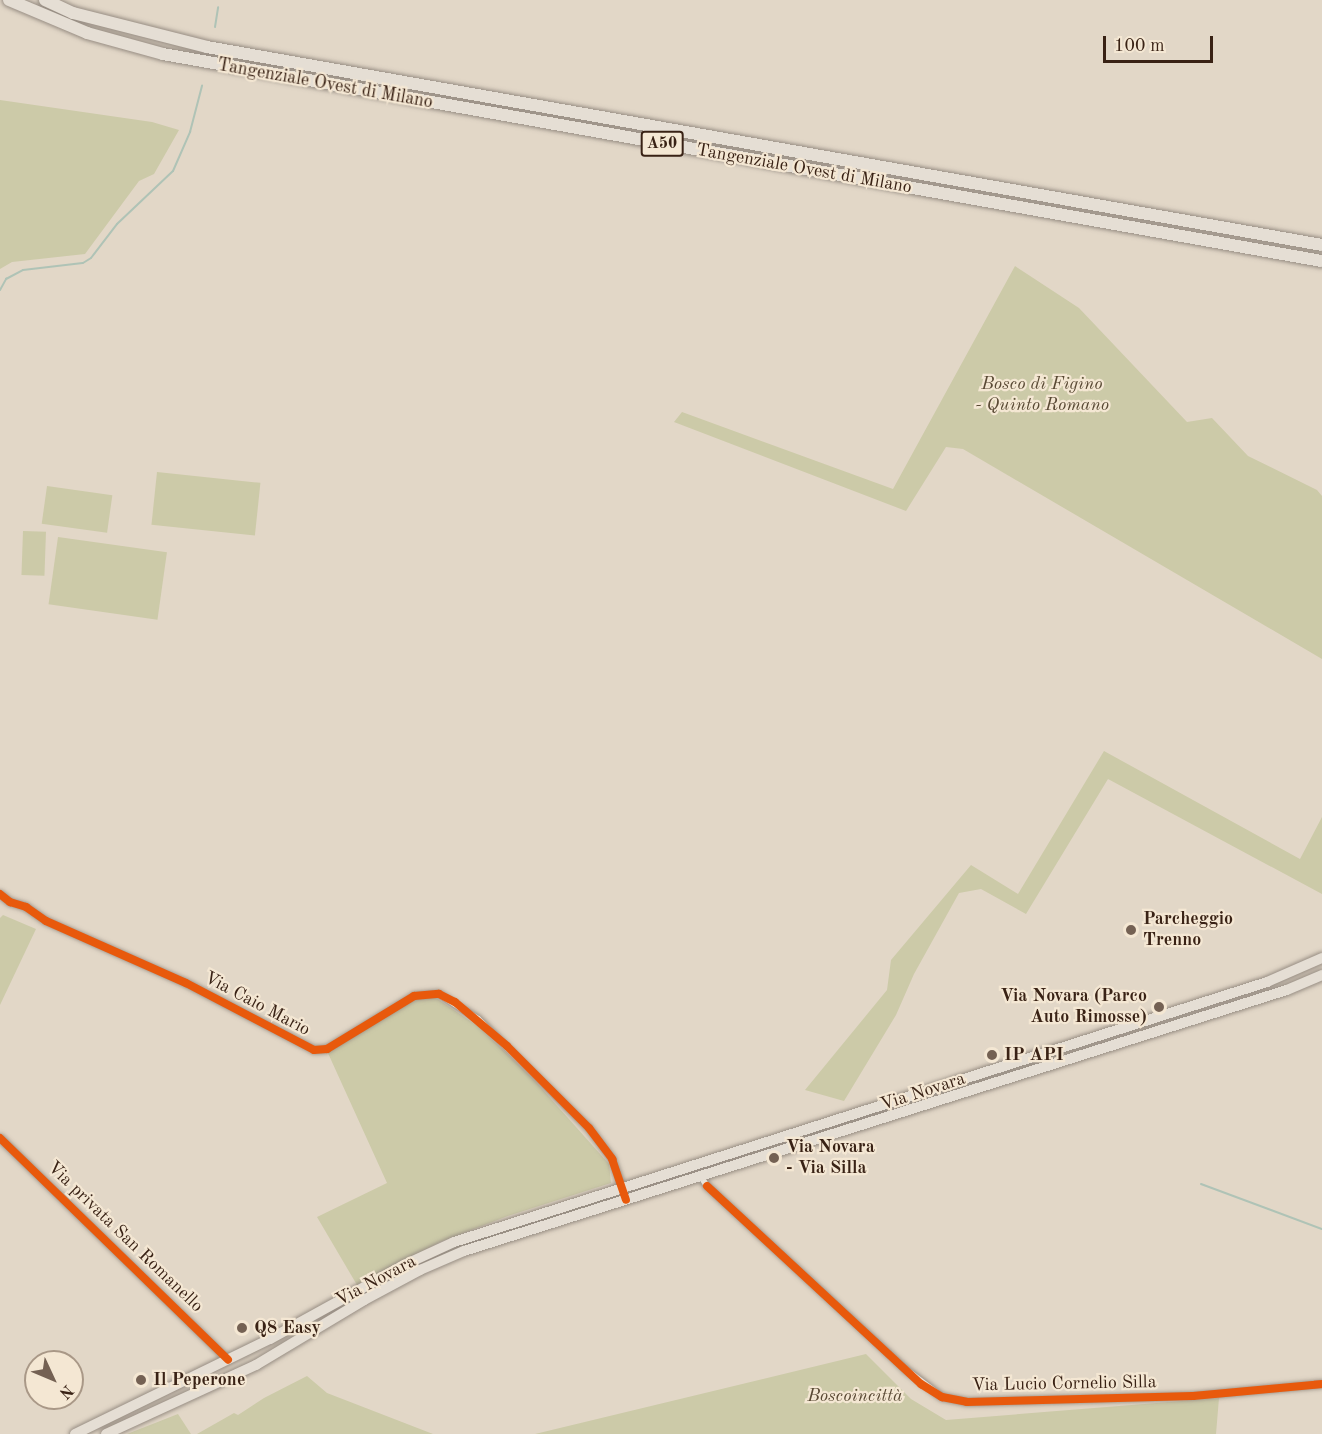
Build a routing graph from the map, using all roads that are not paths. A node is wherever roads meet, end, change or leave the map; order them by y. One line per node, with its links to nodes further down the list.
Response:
1 (9, 0): 4 (highway, Tangenziale Ovest di Milano / A50)
2 (45, 0): 3 (highway, Tangenziale Ovest di Milano / A50)
3 (1322, 245)
4 (1322, 261)
5 (0, 894): 11 (street, Via Caio Mario)
6 (1322, 958): 9 (main road, Via Novara)
7 (1322, 975): 10 (main road, Via Novara)
8 (0, 1138): 13 (street, Via privata San Romanello)
9 (692, 1165): 10 (street); 11 (main road, Via Novara)
10 (701, 1175): 12 (main road, Via Novara); 15 (street, Via Lucio Cornelio Silla)
11 (622, 1187): 12 (street, Via Caio Mario); 13 (main road, Via Novara)
12 (626, 1200): 14 (main road, Via Novara)
13 (228, 1360): 14 (main road); 16 (main road, Via Novara)
14 (235, 1374): 17 (main road, Via Novara)
15 (1322, 1384)
16 (75, 1434)
17 (106, 1434)

